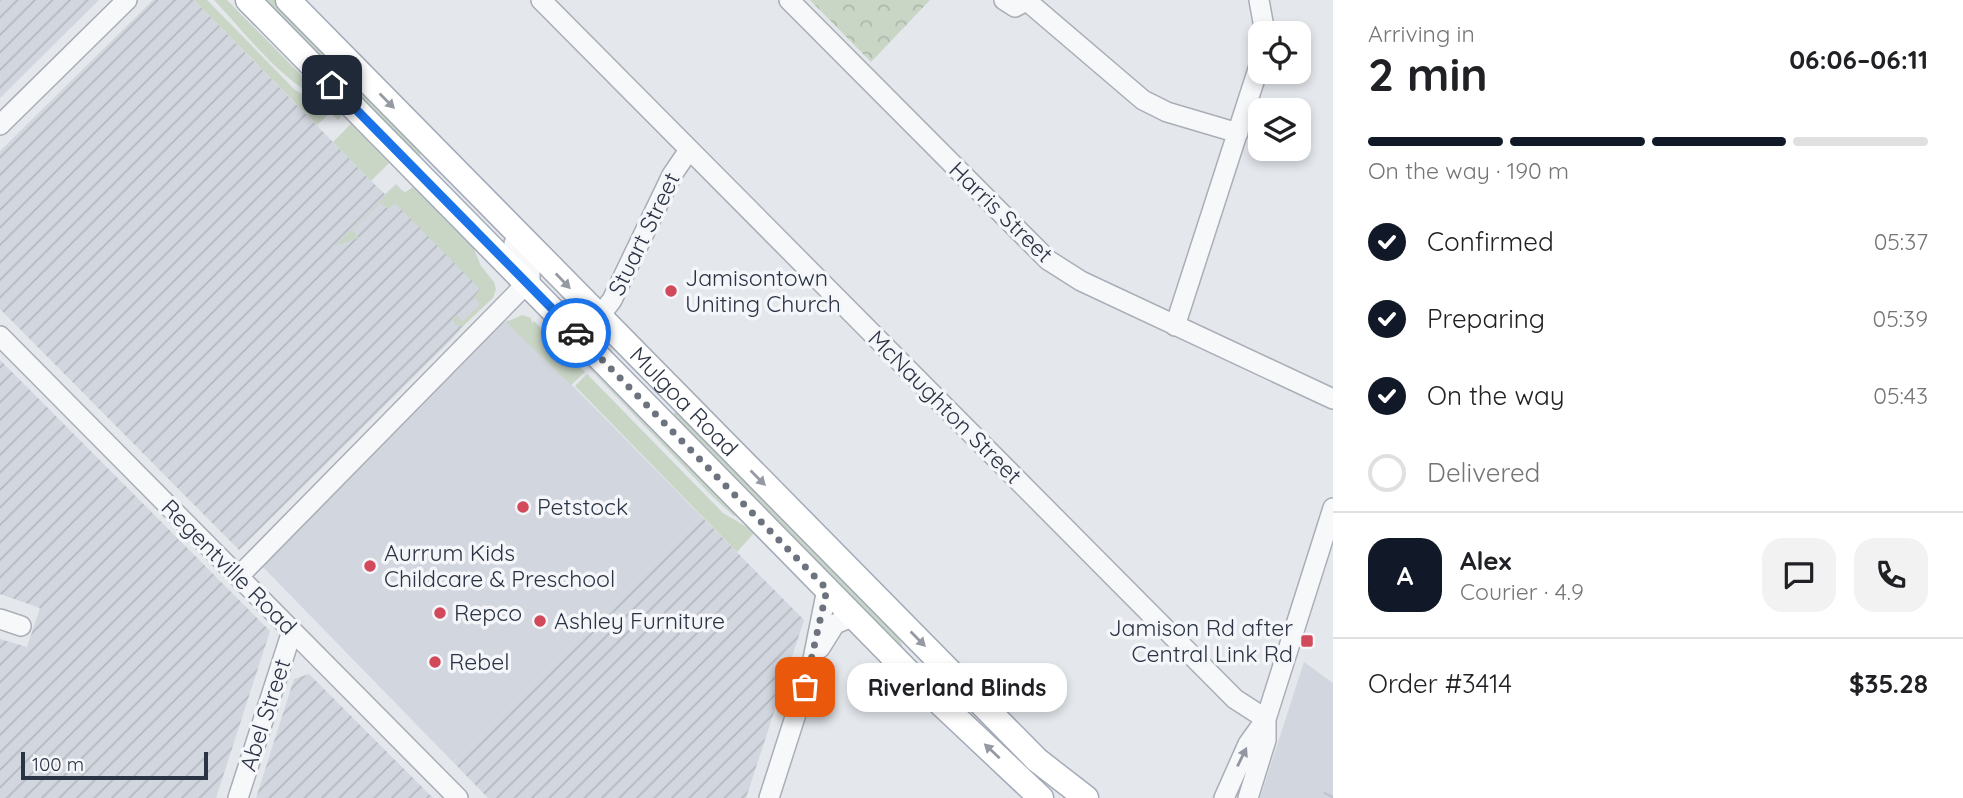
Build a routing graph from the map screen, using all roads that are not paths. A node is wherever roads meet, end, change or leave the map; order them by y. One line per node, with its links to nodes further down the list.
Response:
1 (127, 0): 13 (street)
2 (232, 0): 12 (main road)
3 (248, 0): 12 (main road, Mulgoa Road)
4 (288, 0): 15 (main road, Mulgoa Road, one-way to 15)
5 (541, 0): 16 (street, McNaughton Street)
6 (789, 0): 19 (street, Harris Street)
7 (1004, 0): 9 (street)
8 (1259, 0): 10 (street)
9 (1027, 1): 14 (street)
10 (1263, 21)
11 (1253, 84): 14 (street)
12 (332, 85): 17 (main road, Mulgoa Road)
13 (0, 125)
14 (1238, 134): 19 (street)
15 (435, 149): 17 (street); 18 (main road, Mulgoa Road, one-way to 18)
16 (690, 150): 18 (street, Stuart Street); 30 (street, McNaughton Street)
17 (527, 283): 23 (street); 24 (main road, Mulgoa Road)
18 (599, 317): 35 (main road, Mulgoa Road, one-way to 35)
19 (1175, 326): 21 (street, Harris Street)
20 (0, 336): 23 (street, Regentville Road)
21 (1333, 399)
22 (1333, 508): 30 (street)
23 (239, 576): 28 (street, Regentville Road)
24 (827, 589): 25 (main road, Mulgoa Road); 29 (street)
25 (854, 616): 29 (street); 34 (main road, Mulgoa Road, one-way to 25)
26 (0, 619): 27 (street)
27 (21, 625)
28 (292, 631): 31 (street, Abel Street); 32 (street, Regentville Road)
29 (812, 664): 33 (street)
30 (1266, 719): 36 (street, one-way to 30); 37 (street)
31 (238, 798)
32 (458, 798)
33 (769, 798)
34 (1041, 798)
35 (1086, 798)
36 (1224, 798)
37 (1248, 798)

